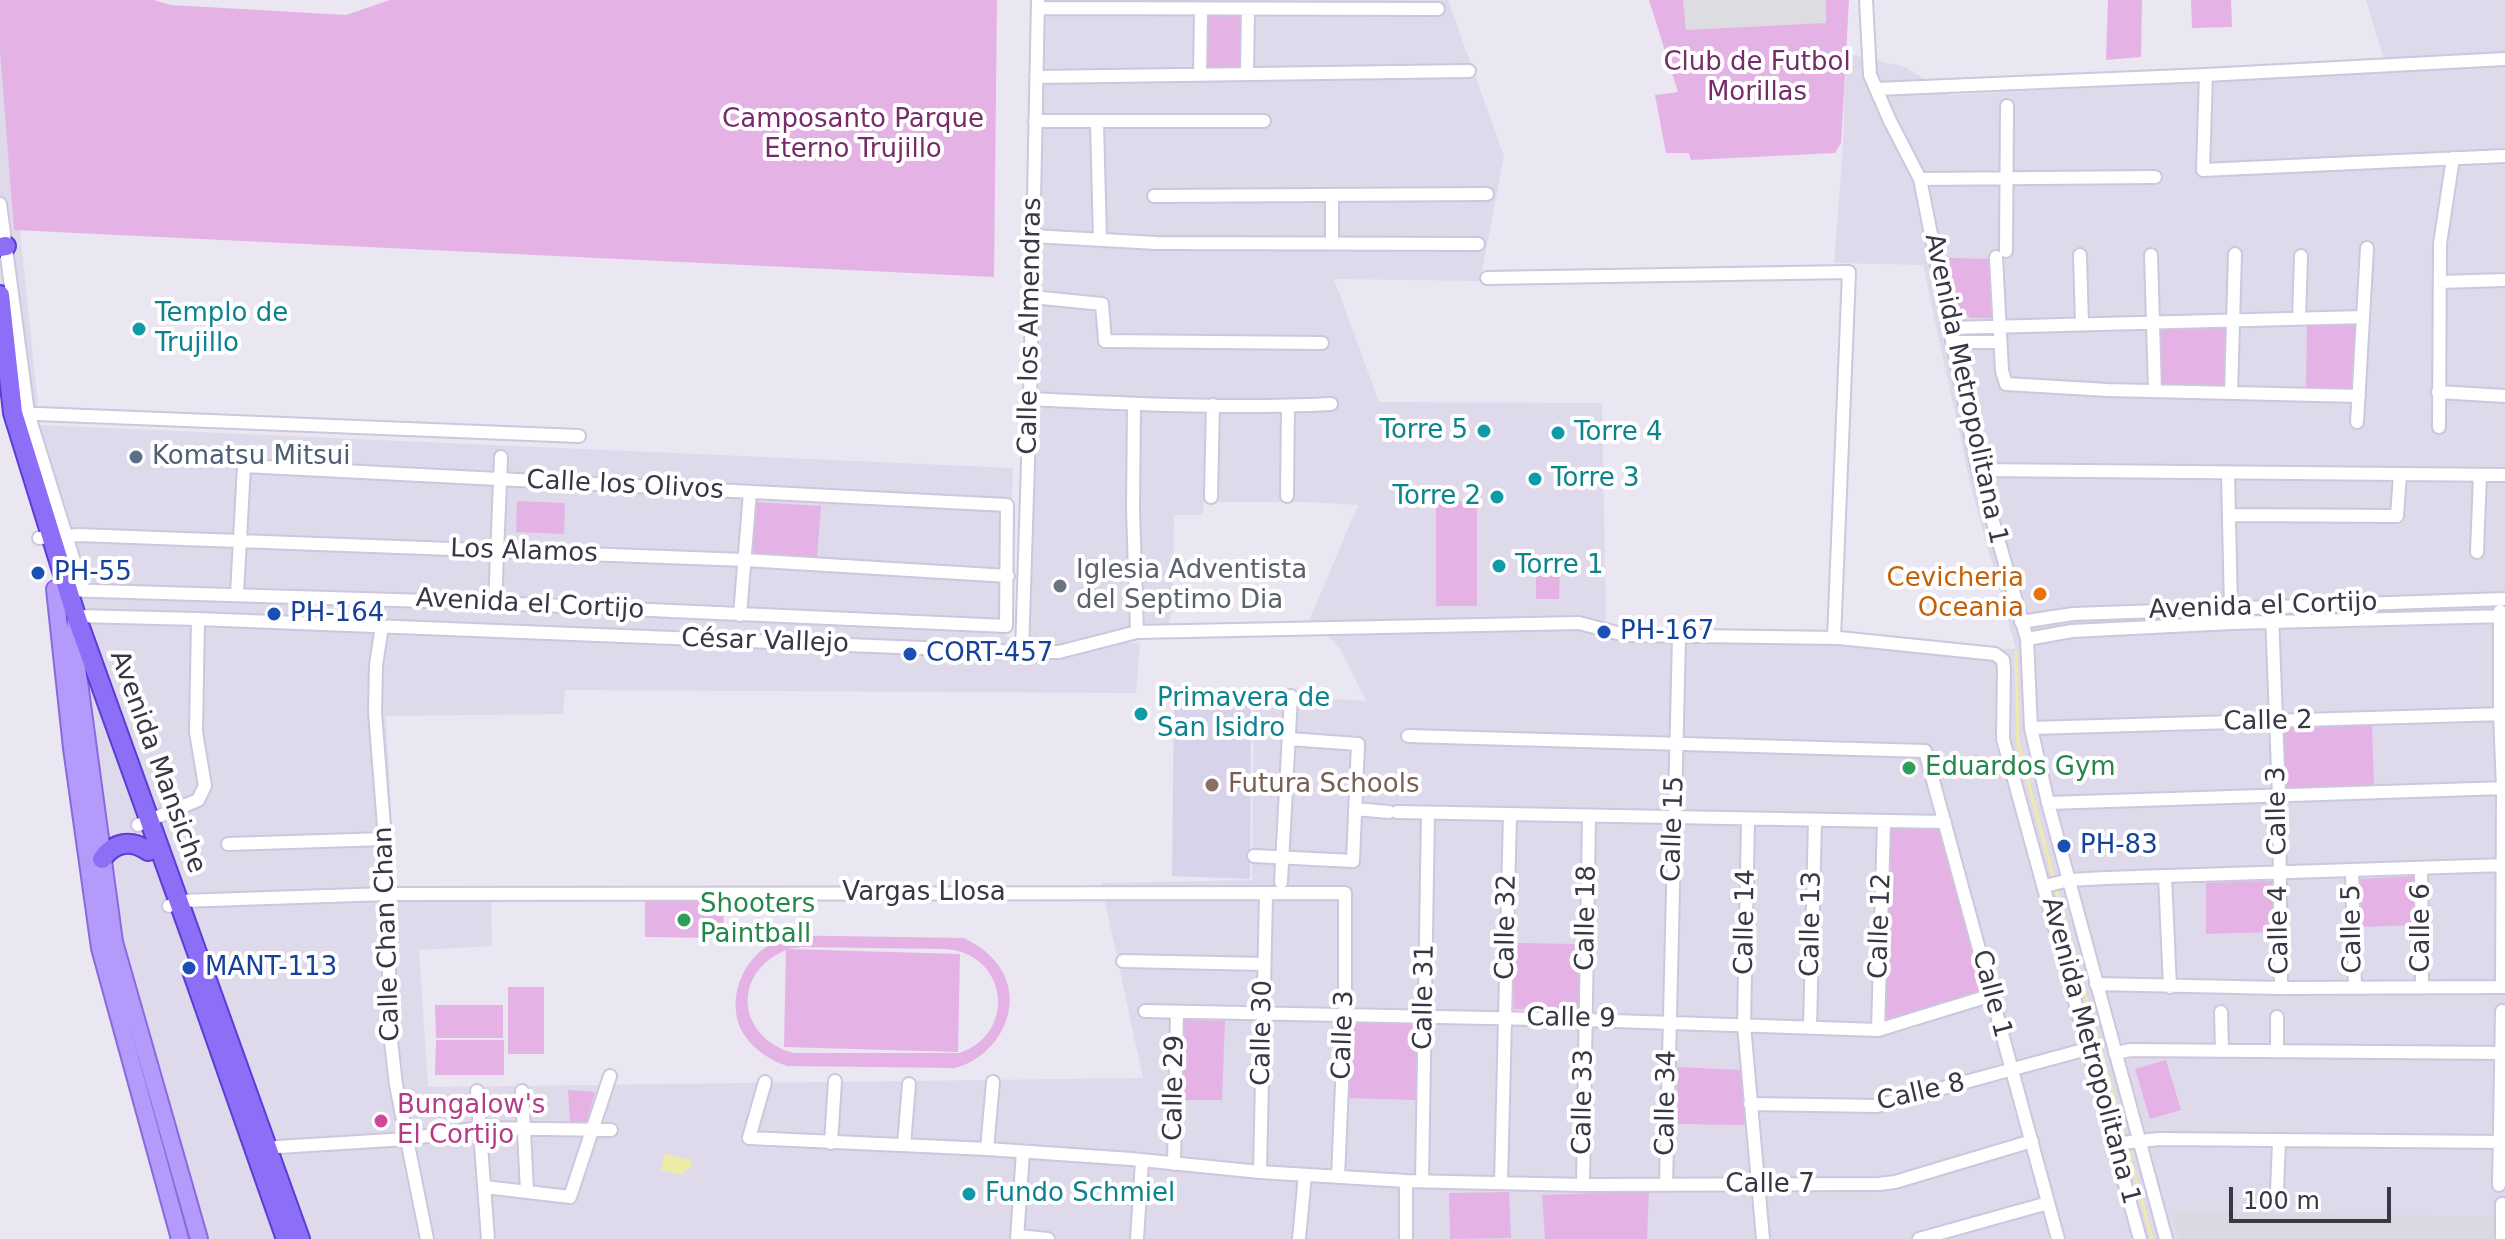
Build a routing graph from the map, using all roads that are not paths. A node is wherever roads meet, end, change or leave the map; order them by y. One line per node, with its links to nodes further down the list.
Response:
1 (1866, 0): 12 (street, Avenida Metropolitana 1)
2 (1038, 4): 3 (street); 11 (street, Calle los Almendras)
3 (1201, 9): 4 (street); 9 (street)
4 (1248, 9): 5 (street); 8 (street)
5 (1438, 9)
6 (2505, 59): 10 (street)
7 (1469, 71): 8 (street)
8 (1247, 74): 9 (street)
9 (1200, 75): 11 (street)
10 (2206, 75): 12 (street); 18 (street)
11 (1036, 77): 14 (street, Calle los Almendras)
12 (1876, 89): 21 (street, Avenida Metropolitana 1)
13 (2007, 106): 20 (street)
14 (1035, 121): 16 (street); 26 (street, Calle los Almendras)
15 (1264, 121): 16 (street)
16 (1097, 122): 27 (street)
17 (2505, 156): 18 (street)
18 (2453, 158): 38 (street)
19 (2155, 177): 20 (street)
20 (2007, 178): 21 (street); 46 (street)
21 (1920, 179): 47 (street, Avenida Metropolitana 1)
22 (1487, 194): 23 (street)
23 (1332, 195): 24 (street); 28 (street)
24 (1154, 196)
25 (0, 204): 30 (street)
26 (1033, 236): 27 (street); 40 (street, Calle los Almendras)
27 (1100, 240): 28 (street)
28 (1332, 243): 29 (street)
29 (1478, 244)
30 (3, 246): 61 (street)
31 (2367, 248): 41 (street)
32 (2235, 254): 43 (street)
33 (2080, 255): 45 (street)
34 (2151, 255): 44 (street)
35 (2301, 256): 42 (street)
36 (1487, 278): 97 (street)
37 (2505, 280): 38 (street)
38 (2440, 282): 52 (street)
39 (0, 295): 61 (highway, Avenida Mansiche)
40 (1032, 297): 50 (street); 56 (street, Calle los Almendras)
41 (2363, 317): 42 (street); 54 (street)
42 (2299, 318): 43 (street)
43 (2233, 320): 44 (street); 53 (street)
44 (2152, 322): 45 (street); 51 (street)
45 (2082, 324): 46 (street)
46 (1999, 325): 47 (street); 49 (street)
47 (1950, 328): 48 (street, Avenida Metropolitana 1)
48 (1952, 342): 49 (street); 66 (street, Avenida Metropolitana 1)
49 (2000, 342): 51 (street)
50 (1322, 343)
51 (2155, 391): 53 (street)
52 (2438, 392): 55 (street); 63 (street)
53 (2231, 393): 54 (street)
54 (2359, 396): 62 (street)
55 (2505, 396)
56 (1030, 399): 57 (street); 100 (street, Calle los Almendras)
57 (1134, 404): 59 (street); 95 (street)
58 (1331, 404): 60 (street)
59 (1213, 405): 60 (street); 74 (street)
60 (1288, 406): 73 (street)
61 (14, 413): 64 (street); 76 (highway, Avenida Mansiche); 76 (street)
62 (2357, 422)
63 (2439, 427)
64 (579, 436)
65 (501, 457): 71 (street)
66 (1978, 470): 67 (street); 92 (street, Avenida Metropolitana 1)
67 (2228, 474): 68 (street); 75 (street)
68 (2400, 474): 69 (street); 75 (street)
69 (2480, 475): 70 (street); 79 (street)
70 (2505, 475)
71 (501, 479): 72 (street, Calle los Olivos); 77 (street, Calle los Olivos); 78 (street)
72 (750, 492): 80 (street); 81 (street, Calle los Olivos)
73 (1287, 496)
74 (1211, 497)
75 (2229, 515): 87 (street)
76 (51, 537): 77 (street, Los Alamos); 82 (highway, Avenida Mansiche); 82 (street)
77 (238, 541): 78 (street, Los Alamos); 83 (street)
78 (496, 551): 80 (street, Los Alamos); 85 (street)
79 (2477, 552)
80 (745, 560): 81 (street, Los Alamos); 88 (street)
81 (1008, 576): 88 (street, Avenida el Cortijo)
82 (69, 590): 83 (street, Avenida el Cortijo); 89 (highway, Avenida Mansiche); 99 (highway, Avenida Mansiche); 211 (main road)
83 (237, 594): 85 (street, Avenida el Cortijo)
84 (2503, 599): 86 (street, Avenida el Cortijo); 90 (street)
85 (495, 603): 88 (street, Avenida el Cortijo)
86 (2272, 607): 87 (street, Avenida el Cortijo); 93 (street, Calle 3)
87 (2231, 608): 92 (street, Avenida el Cortijo)
88 (740, 615)
89 (76, 616): 91 (street, César Vallejo); 99 (main road); 119 (highway, Avenida Mansiche)
90 (2503, 616): 93 (street, Avenida el Cortijo); 102 (street)
91 (198, 619): 94 (street, César Vallejo); 119 (street)
92 (2021, 622): 98 (street, Avenida Metropolitana 1)
93 (2272, 622): 98 (street, Avenida el Cortijo); 103 (street, Calle 3)
94 (382, 626): 100 (street, César Vallejo); 121 (street, Calle Chan Chan)
95 (1137, 632): 96 (street, César Vallejo); 100 (street, César Vallejo)
96 (1679, 637): 97 (street, César Vallejo); 107 (street, Calle 15)
97 (1834, 638): 134 (street, César Vallejo)
98 (2027, 639): 104 (street, Avenida Metropolitana 1)
99 (74, 645): 119 (highway, Avenida Mansiche); 126 (main road)
100 (1022, 652)
101 (1291, 696): 106 (street)
102 (2502, 714): 103 (street, Calle 2); 108 (street)
103 (2276, 721): 104 (street, Calle 2); 109 (street, Calle 3)
104 (2031, 728): 110 (street, Avenida Metropolitana 1)
105 (1408, 736): 107 (street)
106 (1289, 739): 111 (street); 125 (street)
107 (1677, 745): 115 (street, Calle 15); 120 (street, Calle 1)
108 (2504, 788): 109 (street); 127 (street)
109 (2279, 797): 110 (street); 130 (street, Calle 3)
110 (2048, 803): 132 (street, Avenida Metropolitana 1)
111 (1355, 809): 112 (street); 125 (street)
112 (1428, 813): 113 (street); 154 (street, Calle 31)
113 (1510, 814): 114 (street); 156 (street, Calle 32)
114 (1589, 817): 115 (street); 157 (street, Calle 18)
115 (1674, 819): 116 (street); 158 (street, Calle 15)
116 (1748, 819): 117 (street); 159 (street, Calle 14)
117 (1815, 820): 118 (street); 160 (street, Calle 13)
118 (1884, 821): 120 (street); 161 (street, Calle 12)
119 (144, 822): 123 (highway, Avenida Mansiche); 138 (highway, Avenida Mansiche)
120 (1945, 822): 147 (street, Calle 1)
121 (385, 839): 122 (street); 136 (street, Calle Chan Chan)
122 (228, 844)
123 (148, 851): 126 (highway); 138 (highway, Avenida Mansiche)
124 (1254, 856): 125 (street)
125 (1282, 858): 133 (street)
126 (102, 859): 212 (main road)
127 (2504, 865): 128 (street); 144 (street)
128 (2421, 868): 129 (street); 143 (street, Calle 6)
129 (2352, 870): 130 (street); 146 (street, Calle 5)
130 (2280, 872): 131 (street); 145 (street, Calle 4)
131 (2165, 876): 132 (street); 142 (street)
132 (2066, 880): 134 (street, Avenida Metropolitana 1); 141 (street, Avenida Metropolitana 1)
133 (1281, 882)
134 (2047, 886): 162 (street, Avenida Metropolitana 1)
135 (1345, 893): 137 (street, Vargas Llosa); 153 (street, Calle 3)
136 (387, 894): 137 (street, Vargas Llosa); 138 (street, Vargas Llosa); 180 (street, Calle Chan Chan)
137 (1266, 894): 140 (street, Calle 30)
138 (174, 904): 188 (highway, Avenida Mansiche)
139 (1123, 961): 140 (street)
140 (1264, 964): 152 (street, Calle 30)
141 (2096, 984): 142 (street); 165 (street, Avenida Metropolitana 1)
142 (2170, 987): 145 (street)
143 (2422, 987): 144 (street); 146 (street)
144 (2504, 987)
145 (2281, 988): 146 (street)
146 (2355, 988)
147 (1992, 995): 161 (street, Calle 9); 167 (street, Calle 1)
148 (1145, 1011): 150 (street, Calle 9)
149 (2502, 1011): 166 (street)
150 (1177, 1012): 152 (street, Calle 9); 192 (street, Calle 29)
151 (2221, 1012): 163 (street)
152 (1264, 1014): 153 (street, Calle 9); 193 (street, Calle 30)
153 (1345, 1015): 154 (street, Calle 9); 195 (street, Calle 3)
154 (1425, 1016): 156 (street, Calle 9); 197 (street, Calle 31)
155 (2277, 1017): 164 (street)
156 (1505, 1018): 157 (street, Calle 9); 198 (street, Calle 32)
157 (1585, 1020): 158 (street, Calle 9); 199 (street, Calle 33)
158 (1668, 1022): 159 (street, Calle 9); 200 (street, Calle 34)
159 (1744, 1025): 160 (street, Calle 9); 175 (street, Calle 14)
160 (1810, 1028): 161 (street, Calle 9)
161 (1878, 1030)
162 (2087, 1049): 167 (street, Calle 8); 186 (street, Avenida Metropolitana 1)
163 (2222, 1051): 164 (street); 165 (street)
164 (2277, 1051): 166 (street)
165 (2115, 1053): 181 (street, Avenida Metropolitana 1)
166 (2503, 1053): 184 (street)
167 (2012, 1070): 175 (street, Calle 8); 182 (street, Calle 1)
168 (610, 1076): 178 (street)
169 (835, 1081): 185 (street)
170 (765, 1082): 185 (street, Calle 7)
171 (993, 1082): 189 (street)
172 (909, 1084): 187 (street)
173 (477, 1091): 176 (street)
174 (522, 1091): 177 (street)
175 (1750, 1104): 201 (street, Calle 14)
176 (479, 1128): 177 (street); 180 (street); 203 (street)
177 (523, 1128): 178 (street); 204 (street)
178 (592, 1130): 179 (street); 204 (street)
179 (611, 1130)
180 (407, 1139): 188 (street); 215 (street, Calle Chan Chan)
181 (2136, 1140): 183 (street); 186 (street); 208 (street, Avenida Metropolitana 1)
182 (2032, 1141): 201 (street, Calle 7); 206 (street, Calle 1)
183 (2279, 1141): 184 (street); 205 (street)
184 (2502, 1142): 202 (street)
185 (831, 1143): 187 (street, Calle 7)
186 (2116, 1143): 209 (street, Avenida Metropolitana 1)
187 (904, 1145): 189 (street, Calle 7)
188 (261, 1148): 213 (highway, Avenida Mansiche); 214 (highway, Avenida Mansiche)
189 (987, 1149): 190 (street, Calle 7)
190 (1023, 1152): 191 (street, Calle 7); 210 (street)
191 (1142, 1161): 192 (street, Calle 7); 218 (street)
192 (1174, 1164): 193 (street, Calle 7)
193 (1260, 1172): 194 (street, Calle 7)
194 (1305, 1175): 195 (street, Calle 7); 219 (street)
195 (1338, 1177): 196 (street, Calle 7)
196 (1406, 1181): 197 (street, Calle 7); 220 (street)
197 (1422, 1181): 198 (street, Calle 7)
198 (1501, 1183): 199 (street, Calle 7)
199 (1583, 1185): 200 (street, Calle 7)
200 (1666, 1185): 201 (street, Calle 7)
201 (1759, 1185): 221 (street, Calle 14)
202 (2499, 1185)
203 (485, 1187): 204 (street); 216 (street)
204 (527, 1191)
205 (2277, 1191)
206 (2048, 1203): 222 (street); 223 (street, Calle 1)
207 (2502, 1204): 226 (street)
208 (2153, 1206): 209 (street); 225 (street, Avenida Metropolitana 1)
209 (2134, 1211): 224 (street, Avenida Metropolitana 1)
210 (1018, 1237): 217 (street)
211 (180, 1239)
212 (199, 1239)
213 (286, 1239)
214 (300, 1239)
215 (427, 1239)
216 (488, 1239)
217 (1048, 1239)
218 (1137, 1239)
219 (1299, 1239)
220 (1406, 1239)
221 (1763, 1239)
222 (1919, 1239)
223 (2058, 1239)
224 (2140, 1239)
225 (2166, 1239)
226 (2502, 1239)

